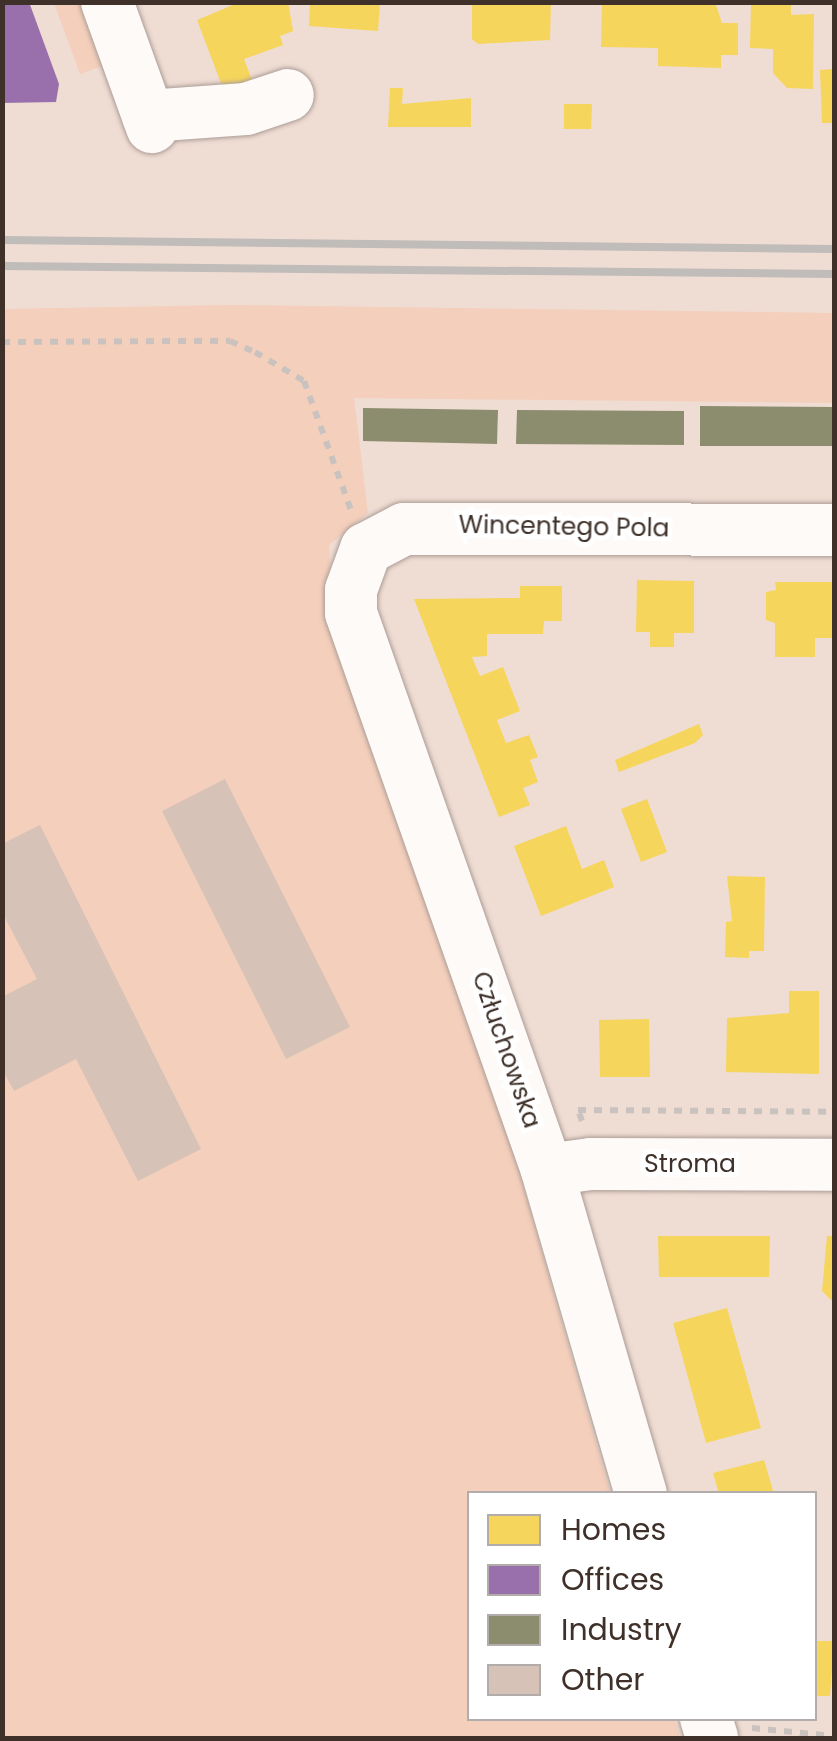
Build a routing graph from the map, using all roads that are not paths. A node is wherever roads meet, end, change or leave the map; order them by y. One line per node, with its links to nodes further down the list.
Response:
1 (106, 2): 2 (street)
2 (288, 95)
3 (834, 530): 4 (street, Wincentego Pola)
4 (351, 612): 6 (street, Człuchowska)
5 (834, 1165): 6 (street, Stroma)
6 (569, 1167): 7 (street, Człuchowska)
7 (640, 1491)

